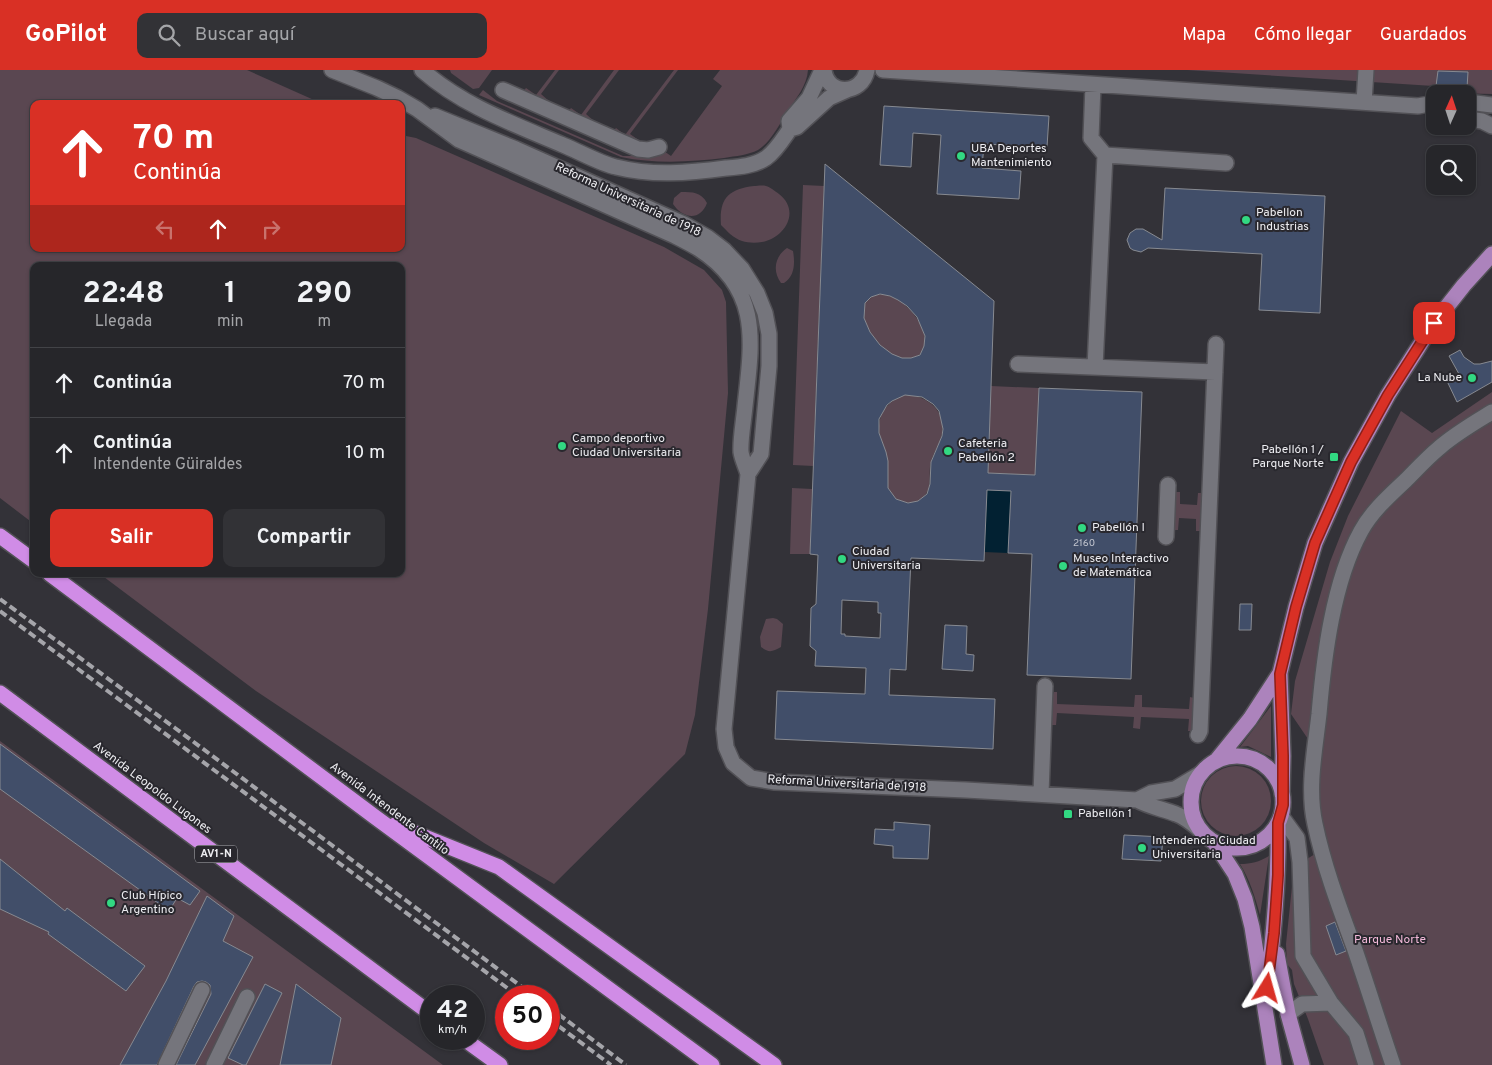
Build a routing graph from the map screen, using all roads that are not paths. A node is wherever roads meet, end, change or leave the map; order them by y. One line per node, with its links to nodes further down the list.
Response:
1 (332, 70): 10 (lane, Reforma Universitaria de 1918)
2 (422, 70): 20 (lane)
3 (823, 70): 9 (lane); 20 (lane)
4 (866, 70): 9 (lane)
5 (884, 70): 7 (lane)
6 (1366, 70): 12 (lane)
7 (1093, 85): 12 (lane); 22 (lane)
8 (503, 90): 21 (lane)
9 (847, 90): 20 (lane)
10 (401, 100)
11 (405, 102): 41 (lane, Reforma Universitaria de 1918)
12 (1364, 102): 16 (lane)
13 (1476, 103): 15 (lane)
14 (1426, 105): 16 (lane)
15 (1492, 105)
16 (1418, 106): 17 (lane)
17 (1426, 109)
18 (1476, 120): 19 (lane)
19 (1492, 126)
20 (790, 129)
21 (659, 147)
22 (1105, 155): 23 (lane); 27 (lane)
23 (1226, 163)
24 (1492, 254): 35 (main road)
25 (1216, 344): 28 (lane)
26 (1018, 364): 27 (lane)
27 (1095, 367): 28 (lane)
28 (1215, 372): 38 (lane)
29 (1492, 412): 64 (lane)
30 (1168, 485): 32 (lane)
31 (0, 536): 33 (highway)
32 (1166, 537)
33 (30, 558)
34 (54, 577): 44 (highway, Avenida Intendente Cantilo)
35 (1280, 674): 39 (main road); 42 (main road)
36 (1046, 686): 41 (lane)
37 (0, 693): 52 (highway, Avenida Leopoldo Lugones / AV1-N)
38 (1198, 736)
39 (1216, 761): 40 (main road); 42 (main road)
40 (1200, 774): 43 (lane, Reforma Universitaria de 1918); 46 (main road)
41 (1041, 794): 43 (lane, Reforma Universitaria de 1918)
42 (1282, 794): 45 (main road)
43 (1137, 800): 46 (lane, Reforma Universitaria de 1918)
44 (375, 817): 56 (highway, Avenida Intendente Cantilo); 60 (highway)
45 (1279, 820): 47 (main road); 48 (main road); 51 (lane)
46 (1200, 830): 47 (main road)
47 (1214, 842): 53 (main road)
48 (1274, 933): 53 (main road); 54 (main road)
49 (202, 990): 57 (lane)
50 (247, 997): 58 (lane)
51 (1331, 1003): 54 (lane); 63 (lane)
52 (420, 1006)
53 (1264, 1007): 61 (main road)
54 (1288, 1014): 62 (main road)
55 (479, 1050): 59 (highway)
56 (711, 1064)
57 (166, 1065)
58 (214, 1065)
59 (500, 1065)
60 (774, 1065)
61 (1274, 1065)
62 (1302, 1065)
63 (1366, 1065)
64 (1393, 1065)

